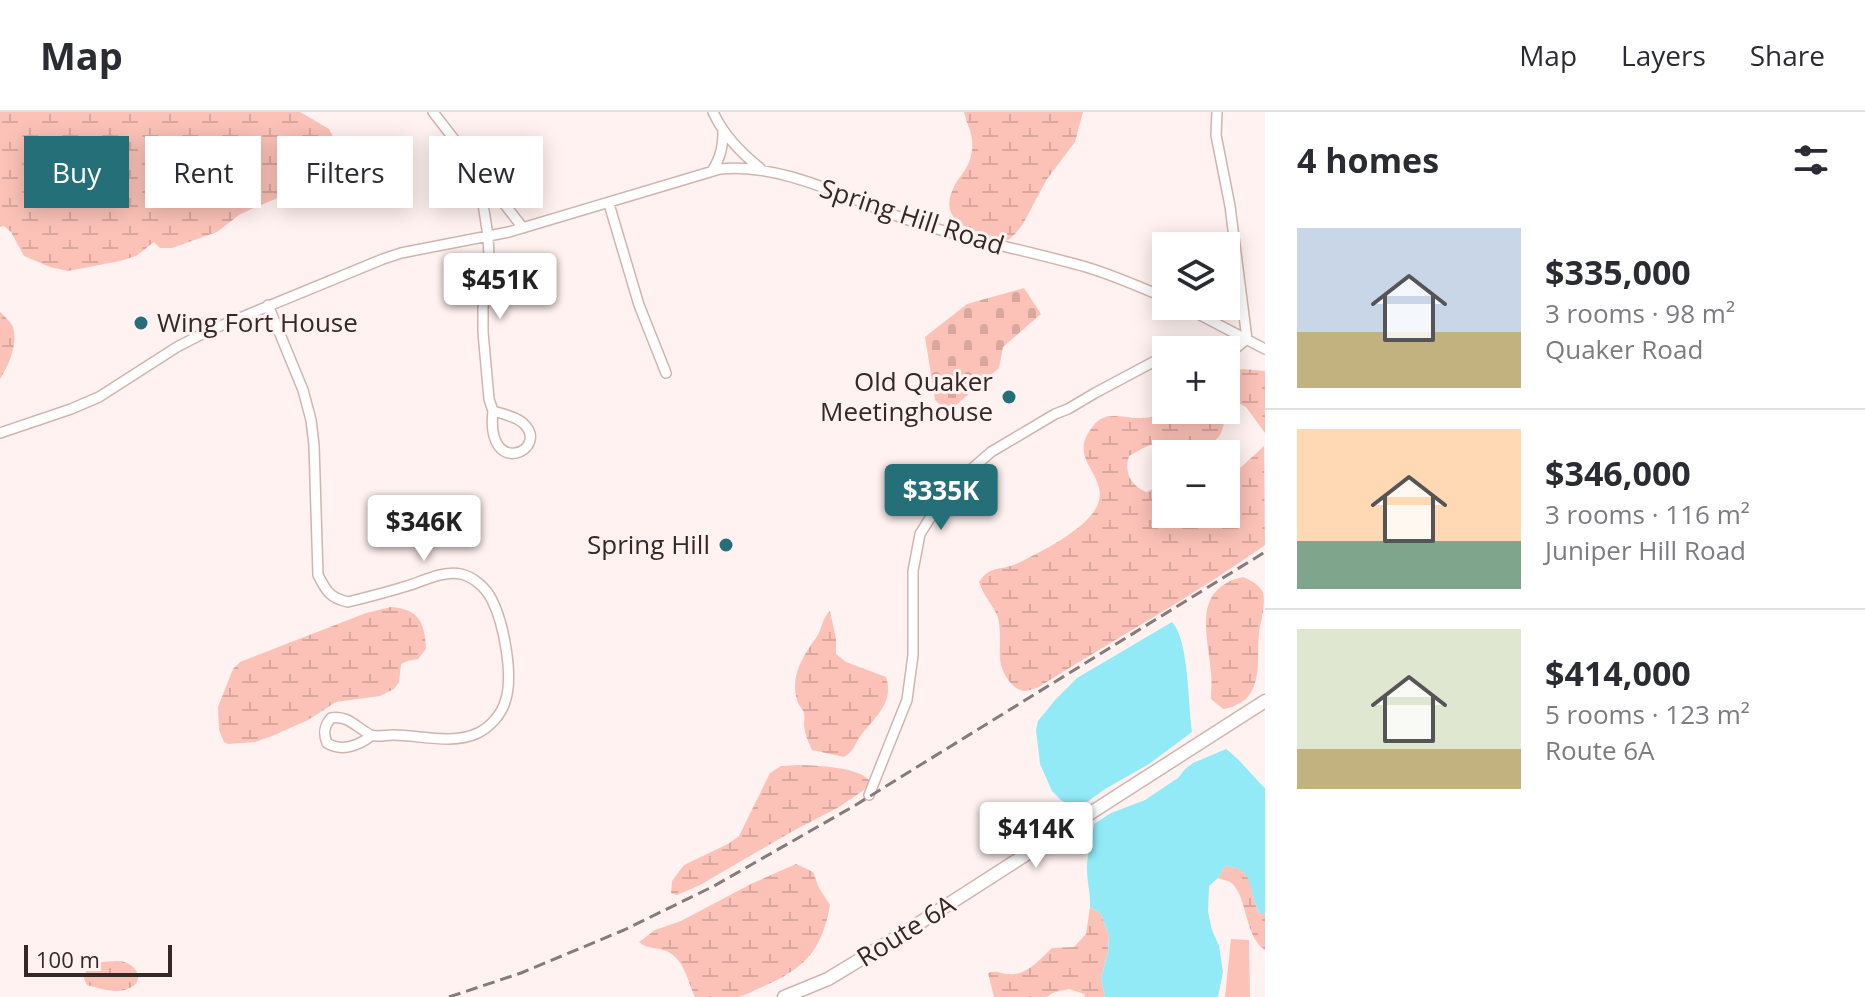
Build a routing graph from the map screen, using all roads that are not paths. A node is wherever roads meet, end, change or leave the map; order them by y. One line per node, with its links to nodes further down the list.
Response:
1 (433, 112): 5 (street)
2 (713, 112): 4 (street)
3 (1217, 112): 16 (street)
4 (723, 130): 6 (street); 7 (street)
5 (452, 136)
6 (763, 170): 7 (street, Spring Hill Road); 13 (street, Spring Hill Road)
7 (712, 171): 8 (street, Spring Hill Road)
8 (609, 204): 11 (street, Spring Hill Road); 20 (street)
9 (484, 208): 12 (street)
10 (508, 208): 11 (street)
11 (523, 228): 12 (street, Spring Hill Road)
12 (488, 236): 14 (street, Spring Hill Road); 21 (street)
13 (1152, 293)
14 (268, 305): 22 (street, Spring Hill Road); 24 (street)
15 (1210, 320): 16 (street)
16 (1247, 339): 17 (street); 18 (street)
17 (1240, 345)
18 (1265, 349)
19 (1152, 363): 25 (street)
20 (666, 373)
21 (493, 411): 21 (street)
22 (0, 433)
23 (1265, 701): 26 (main road, Route 6A)
24 (371, 736): 24 (street)
25 (869, 795)
26 (784, 997)

